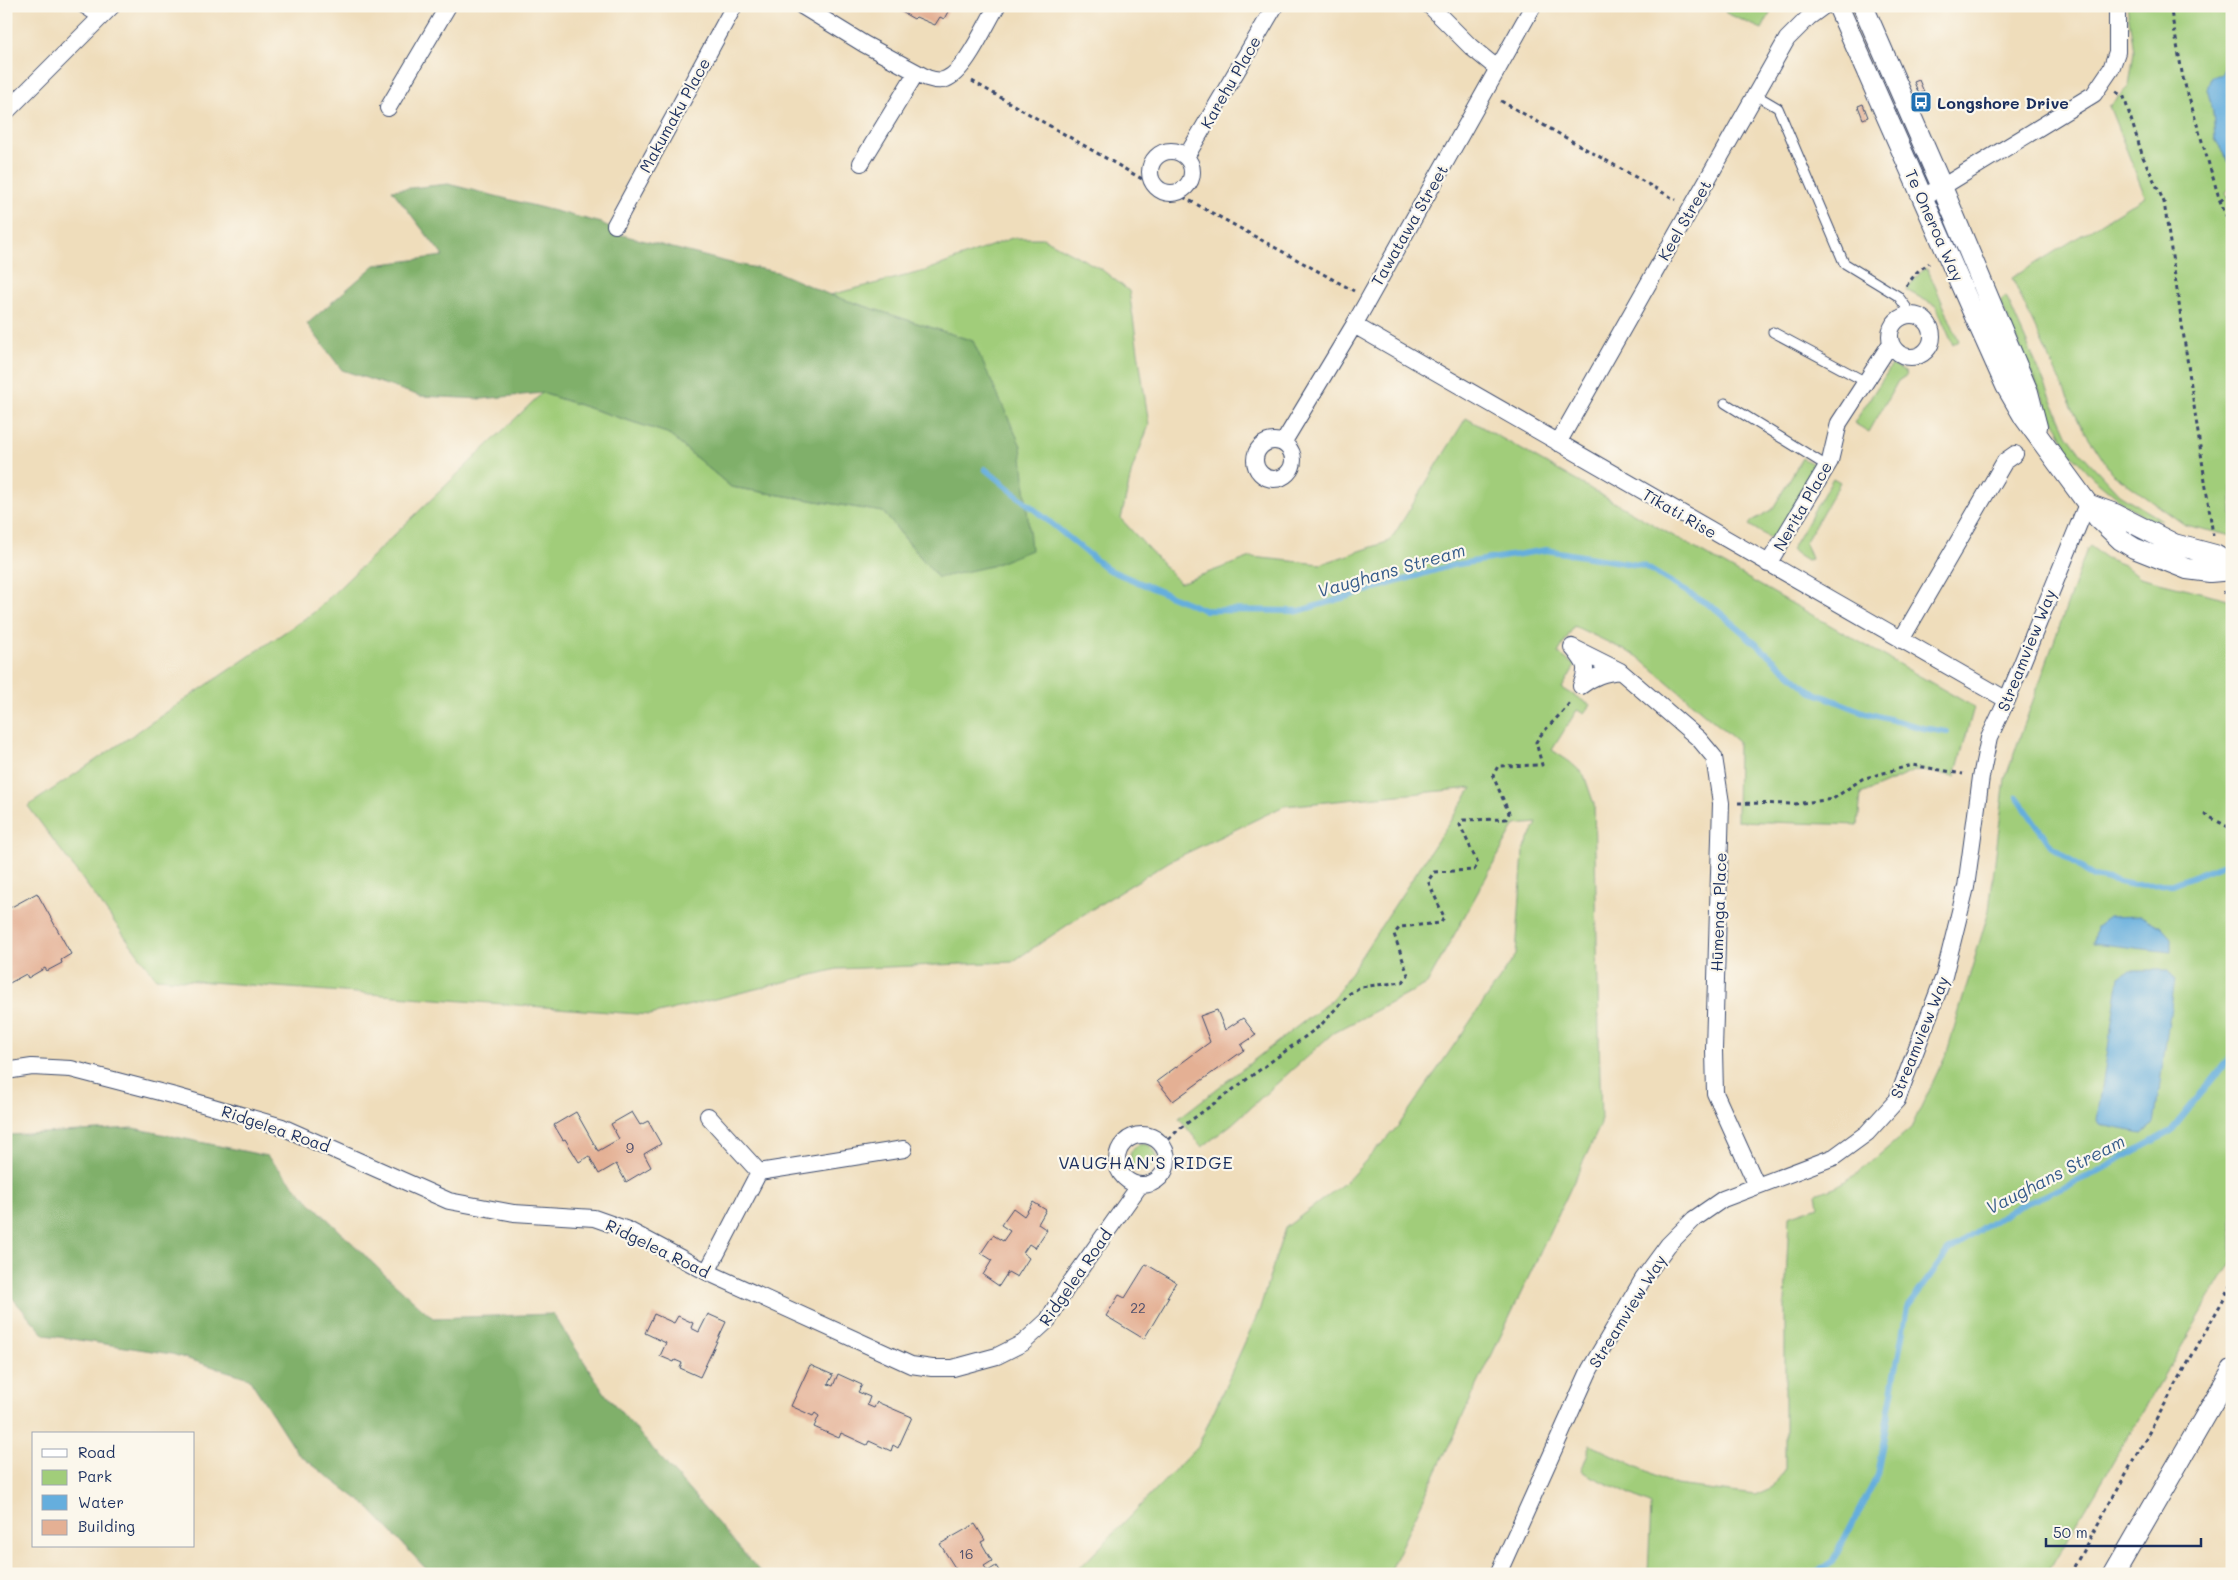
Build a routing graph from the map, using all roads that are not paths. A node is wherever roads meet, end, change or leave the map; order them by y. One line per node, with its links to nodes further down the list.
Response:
1 (79, 6): 14 (lane)
2 (112, 6): 14 (street)
3 (448, 6): 18 (street)
4 (734, 6): 24 (street, Makumaku Place)
5 (802, 6): 16 (street)
6 (997, 6): 16 (street)
7 (1275, 6): 20 (street, Karehu Place)
8 (1430, 6): 15 (street)
9 (1533, 6): 15 (street, Tawatawa Street)
10 (1824, 6): 17 (street, Keel Street)
11 (1838, 6): 23 (street, Te Oneroa Way)
12 (1863, 6): 22 (street, Te Oneroa Way)
13 (2117, 6): 22 (street)
14 (99, 19): 19 (street)
15 (1498, 69): 26 (street, Tawatawa Street)
16 (916, 73): 21 (street)
17 (1756, 95): 25 (lane); 33 (street, Keel Street)
18 (388, 108)
19 (6, 112)
20 (1186, 157): 20 (street)
21 (861, 162)
22 (1942, 187): 23 (street); 31 (street, Te Oneroa Way)
23 (1922, 197): 31 (street, Te Oneroa Way)
24 (615, 225)
25 (1912, 315): 28 (street, Nerita Place); 28 (street)
26 (1354, 325): 32 (street, Tawatawa Street); 33 (street, Tīkati Rise)
27 (1773, 332): 29 (lane)
28 (1891, 343): 29 (street, Nerita Place)
29 (1866, 382): 35 (street, Nerita Place)
30 (1724, 403): 35 (lane)
31 (2040, 439): 36 (street, Te Oneroa Way)
32 (1282, 443)
33 (1558, 443): 37 (street, Tīkati Rise)
34 (2015, 454): 40 (street)
35 (1827, 466): 37 (street, Nerita Place)
36 (2088, 504): 38 (street); 39 (street, Te Oneroa Way); 42 (street, Streamview Way)
37 (1768, 564): 40 (street, Tīkati Rise)
38 (2232, 565)
39 (2232, 570)
40 (1901, 640): 42 (street, Tīkati Rise)
41 (1620, 671): 41 (street, Hūmenga Place); 48 (street, Hūmenga Place)
42 (2007, 700): 48 (street, Streamview Way)
43 (6, 1071): 49 (street, Ridgelea Road)
44 (708, 1116): 46 (street)
45 (904, 1149): 46 (street)
46 (759, 1172): 49 (street)
47 (1140, 1185): 47 (street, Ridgelea Road); 49 (street, Ridgelea Road)
48 (1757, 1186): 52 (street, Streamview Way)
49 (707, 1272)
50 (2232, 1370): 51 (street)
51 (2116, 1573)
52 (1498, 1574)

